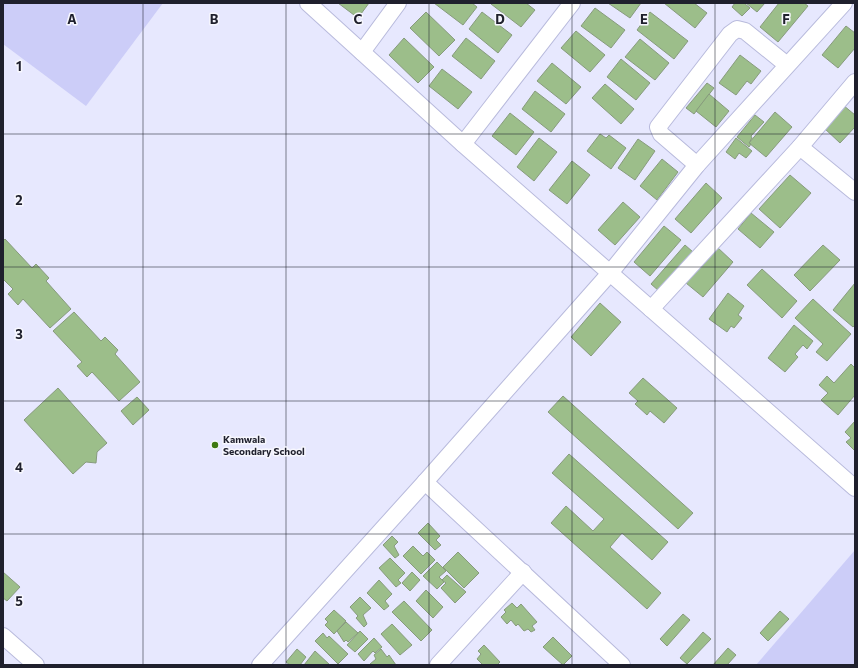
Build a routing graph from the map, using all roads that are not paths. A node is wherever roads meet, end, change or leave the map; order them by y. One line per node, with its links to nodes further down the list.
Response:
1 (308, 3): 5 (street)
2 (398, 3): 5 (street)
3 (572, 3): 8 (street)
4 (844, 3): 6 (street)
5 (362, 52): 8 (street)
6 (787, 66): 10 (street); 10 (street)
7 (855, 82): 9 (street)
8 (463, 144): 12 (street)
9 (800, 147): 11 (street); 13 (street)
10 (697, 165): 12 (street)
11 (855, 192)
12 (610, 273): 13 (street); 14 (street)
13 (651, 309): 15 (street)
14 (425, 482): 16 (street); 20 (street)
15 (855, 488)
16 (523, 572): 18 (street); 21 (street)
17 (3, 636): 19 (street)
18 (616, 663)
19 (36, 665)
20 (260, 665)
21 (438, 665)

